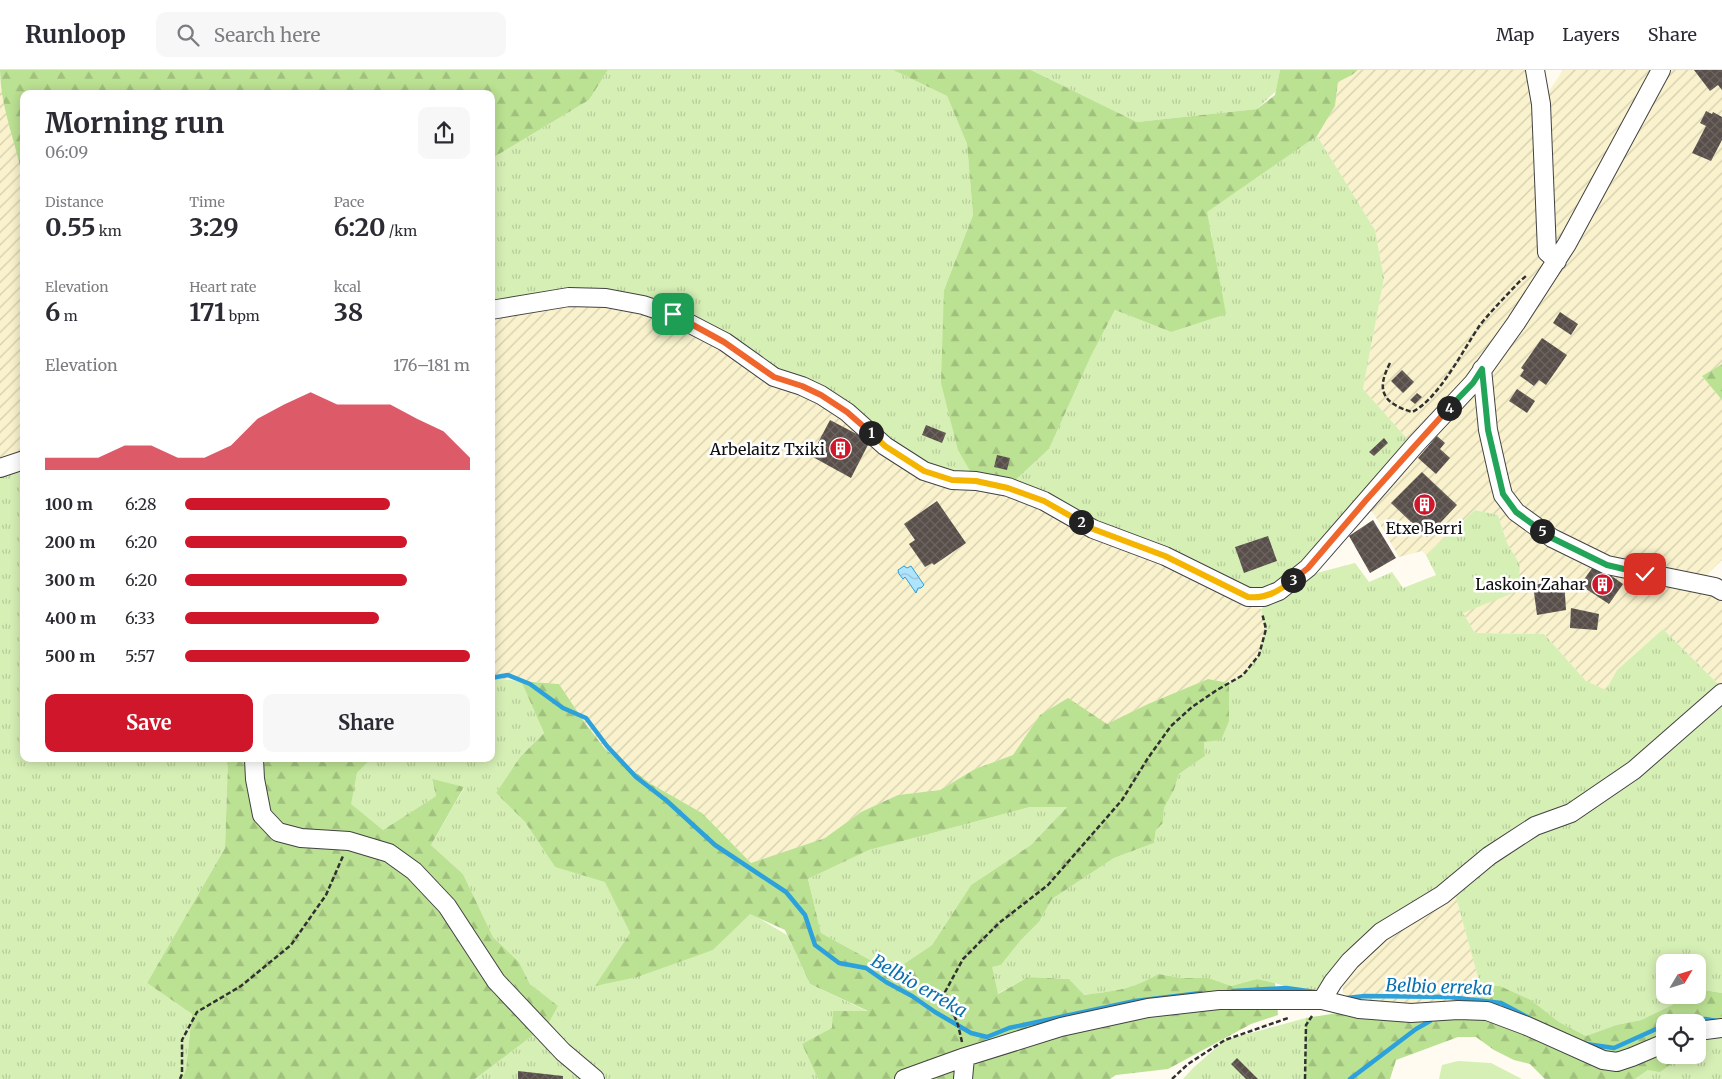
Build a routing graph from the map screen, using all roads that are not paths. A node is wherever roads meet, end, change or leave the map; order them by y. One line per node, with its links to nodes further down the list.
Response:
1 (1535, 70): 3 (street)
2 (1661, 70): 3 (street)
3 (1557, 261): 5 (street)
4 (495, 309): 5 (street)
5 (1482, 369): 8 (street)
6 (20, 461): 7 (street)
7 (0, 468)
8 (1722, 591)
9 (1722, 693): 11 (street)
10 (254, 762): 16 (street)
11 (1322, 1000): 14 (street); 15 (street)
12 (1722, 1028): 13 (street)
13 (1706, 1030)
14 (1656, 1047)
15 (965, 1056): 17 (street); 18 (street)
16 (596, 1079)
17 (904, 1079)
18 (963, 1079)

